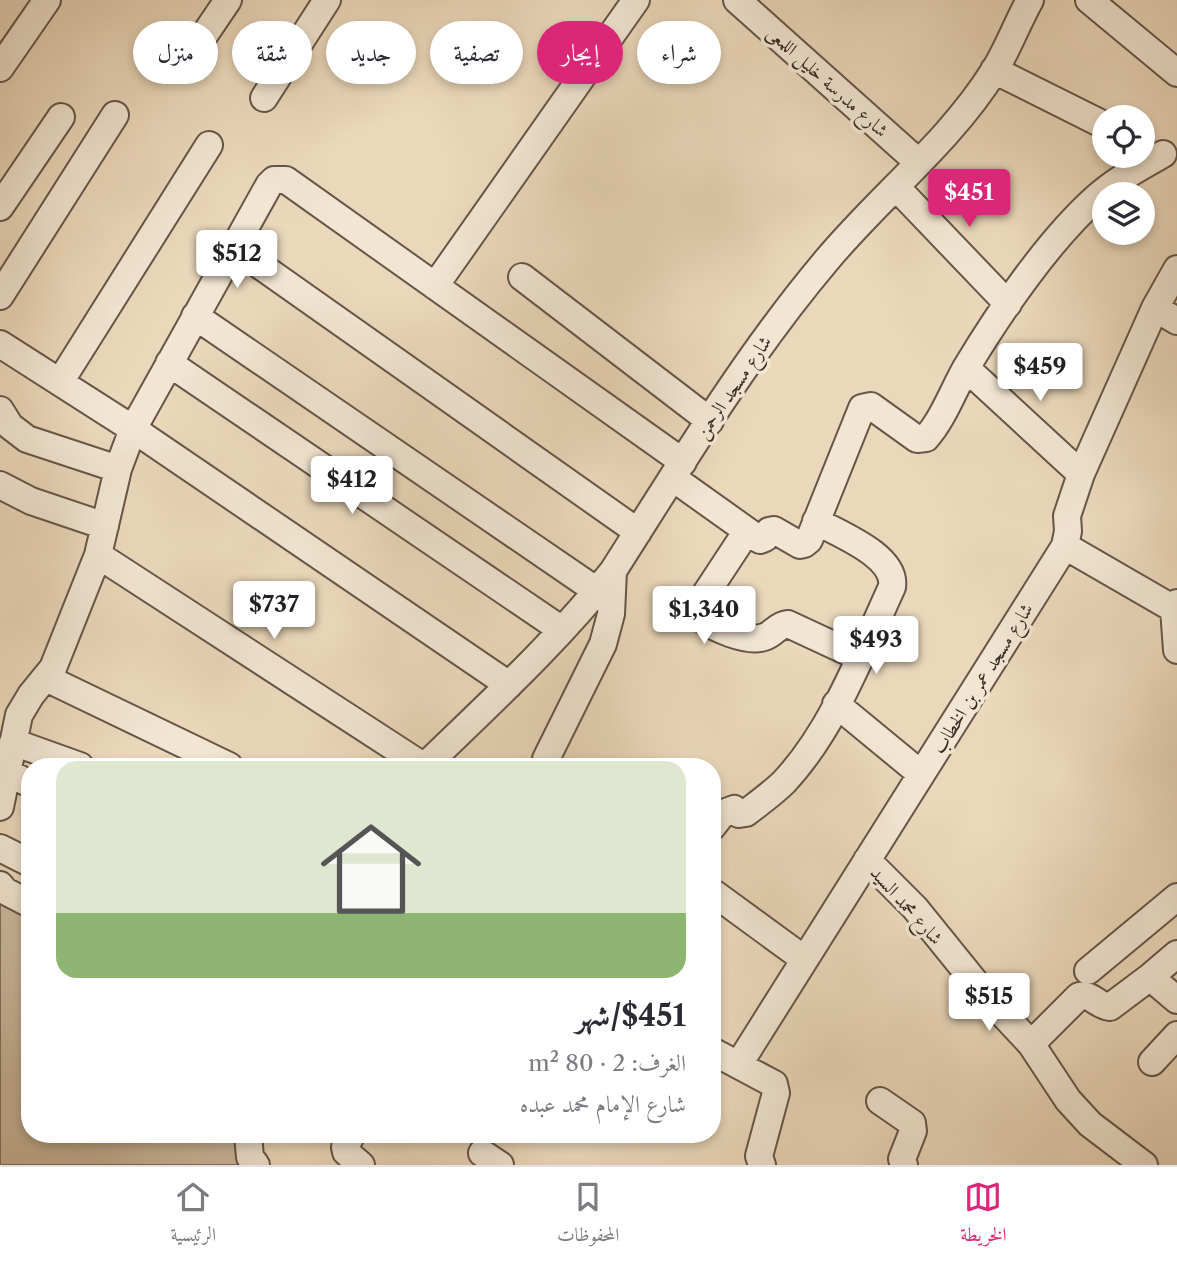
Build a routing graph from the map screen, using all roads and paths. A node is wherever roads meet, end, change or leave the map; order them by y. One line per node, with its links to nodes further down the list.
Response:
1 (47, 0): 9 (street)
2 (228, 0): 8 (street)
3 (327, 0): 12 (street)
4 (636, 0): 24 (street)
5 (737, 0): 18 (street, شارع مدرسة خليل اللمعى)
6 (1030, 0): 10 (street, شارع مسجد الرحمن)
7 (1089, 0): 11 (street)
8 (214, 21)
9 (0, 68)
10 (995, 70): 15 (street); 18 (street, شارع مسجد الرحمن)
11 (1177, 73)
12 (264, 98)
13 (115, 115): 25 (street)
14 (61, 117): 20 (street)
15 (1092, 119)
16 (209, 145): 32 (street)
17 (1161, 153): 26 (street)
18 (918, 162): 19 (street, شارع مسجد الرحمن)
19 (896, 187): 26 (street); 34 (street, شارع مسجد الرحمن)
20 (0, 207)
21 (234, 247): 24 (street); 28 (street); 43 (street)
22 (1177, 269): 27 (street, شارع مسجد عمر بن الخطاب)
23 (522, 277): 34 (street)
24 (435, 286): 37 (street)
25 (0, 296)
26 (1007, 304): 31 (street)
27 (1166, 315): 38 (street, شارع مسجد عمر بن الخطاب)
28 (195, 316): 30 (street); 46 (street)
29 (0, 344): 32 (street)
30 (169, 363): 35 (street); 48 (street)
31 (967, 368): 38 (street); 40 (street)
32 (60, 382): 35 (street)
33 (0, 410): 36 (street)
34 (710, 421): 37 (street, شارع مسجد الرحمن)
35 (133, 429): 36 (street); 52 (street)
36 (118, 468): 41 (street)
37 (678, 470): 42 (street); 43 (street, شارع مسجد الرحمن)
38 (1081, 474): 44 (street, شارع مسجد عمر بن الخطاب)
39 (0, 485): 41 (street)
40 (816, 521): 42 (street); 50 (street)
41 (105, 526): 45 (street)
42 (747, 531): 50 (street)
43 (638, 532): 46 (street, شارع مسجد الرحمن)
44 (1065, 546): 47 (street); 60 (street, شارع مسجد عمر بن الخطاب)
45 (98, 555): 51 (street); 57 (street)
46 (605, 581): 48 (street, شارع مسجد الرحمن); 59 (street)
47 (1176, 608): 49 (street)
48 (562, 630): 52 (street, شارع مسجد الرحمن)
49 (1177, 650)
50 (859, 657): 53 (street)
51 (46, 678): 54 (street); 56 (street)
52 (509, 685): 58 (street, شارع مسجد الرحمن)
53 (836, 704): 60 (street); 63 (street)
54 (13, 742): 55 (street); 61 (street)
55 (58, 758)
56 (212, 758)
57 (412, 758)
58 (432, 758)
59 (547, 758)
60 (921, 774): 66 (street, شارع مسجد عمر بن الخطاب)
61 (18, 778): 62 (street)
62 (0, 807)
63 (721, 817)
64 (0, 848): 65 (street)
65 (21, 858)
66 (867, 860): 72 (street, شارع مسجد عمر بن الخطاب); 77 (street, شارع محمد السيد)
67 (3, 888): 70 (street)
68 (1177, 897): 73 (street)
69 (721, 898): 72 (street)
70 (21, 899)
71 (1177, 954): 74 (street)
72 (804, 959): 80 (street, شارع مسجد عمر بن الخطاب)
73 (1088, 971)
74 (1150, 977): 75 (street); 77 (street)
75 (1177, 1000)
76 (1177, 1035): 79 (street)
77 (1031, 1044): 88 (street, شارع محمد السيد)
78 (721, 1055): 80 (street)
79 (1152, 1062)
80 (739, 1064): 84 (street)
81 (880, 1101): 87 (street)
82 (249, 1143): 85 (street)
83 (345, 1143): 86 (street)
84 (761, 1160)
85 (256, 1165)
86 (361, 1165)
87 (904, 1165)
88 (1144, 1165)

